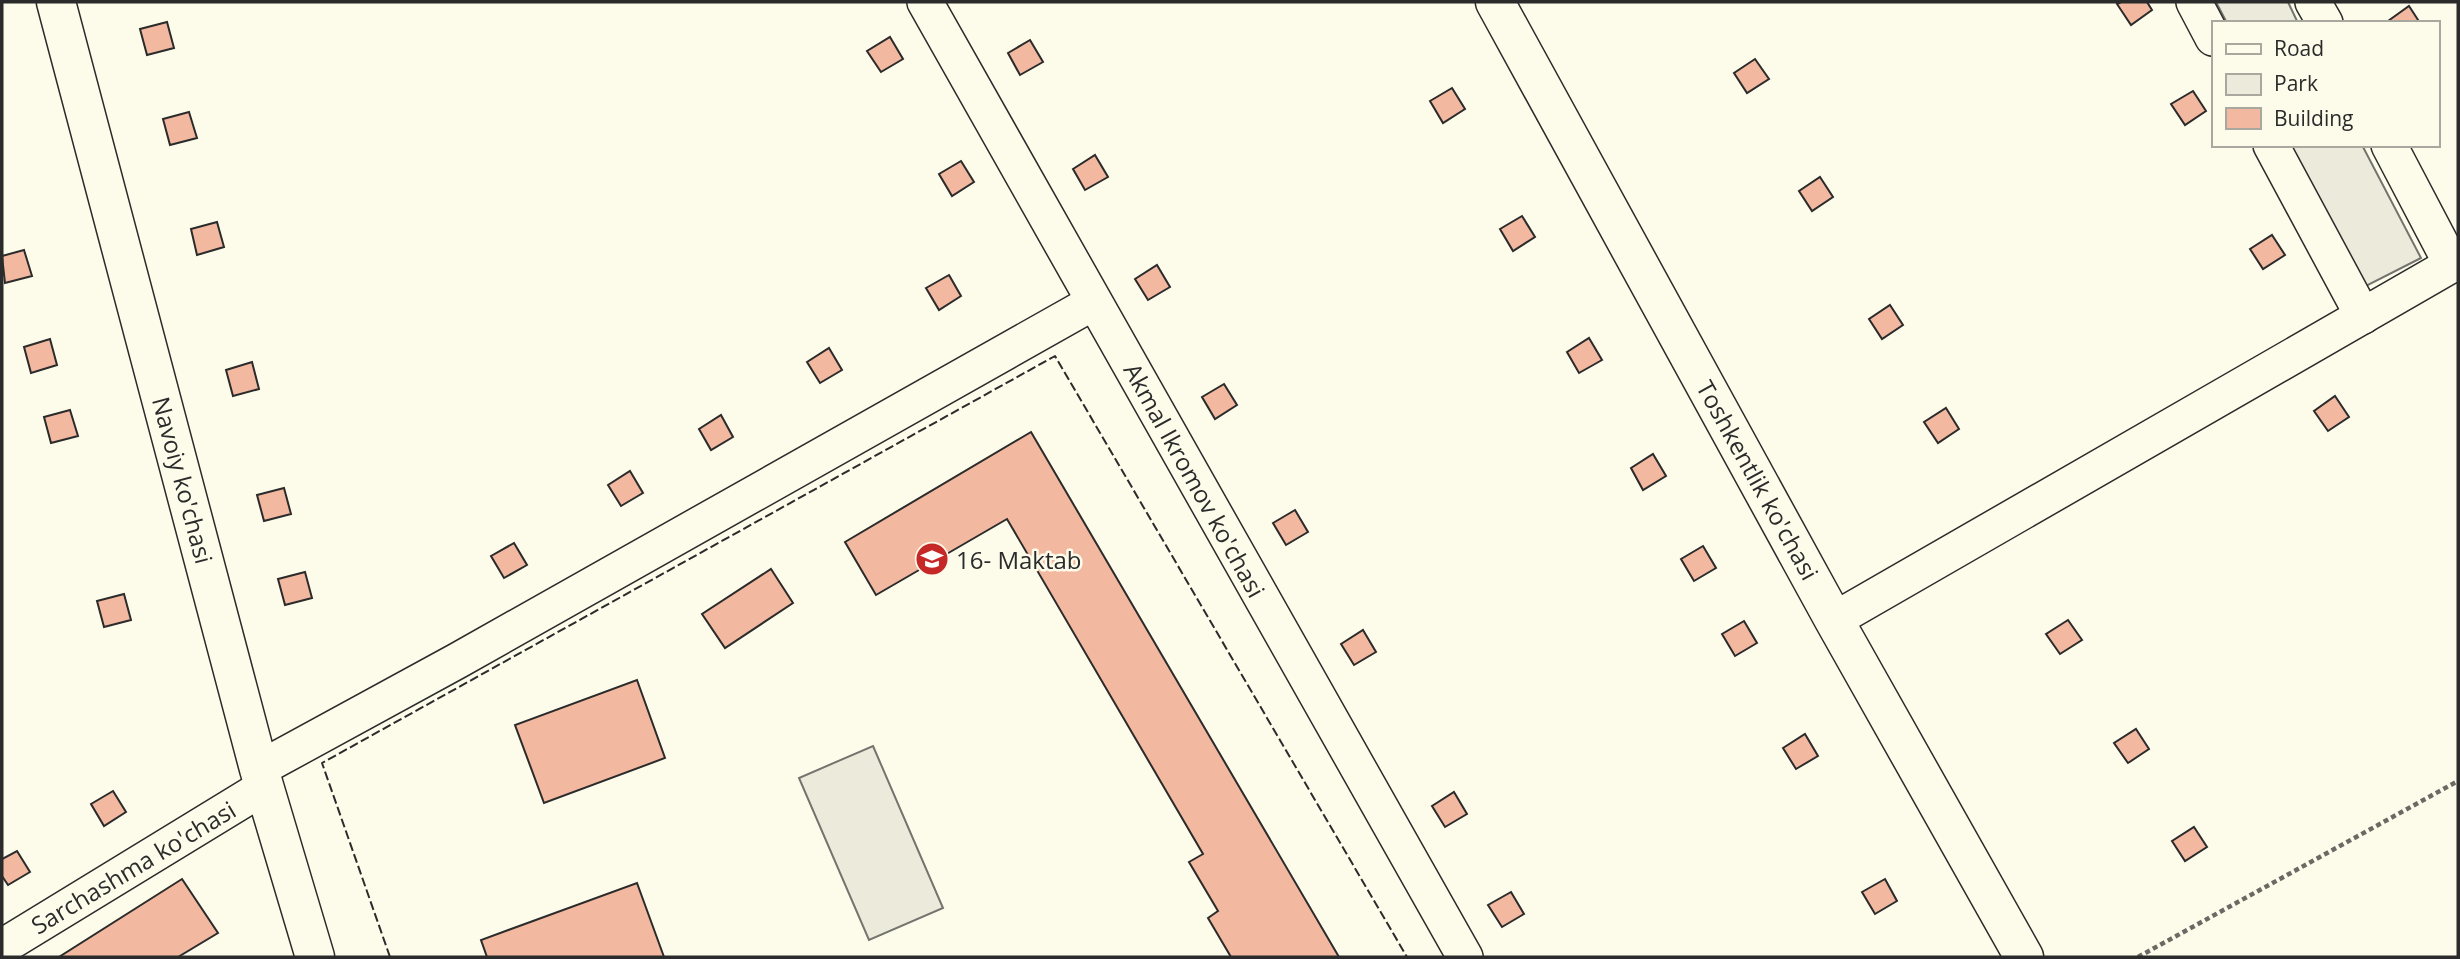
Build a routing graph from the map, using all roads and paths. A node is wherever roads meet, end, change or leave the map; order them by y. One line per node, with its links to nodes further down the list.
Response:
1 (56, 2): 14 (main road, Navoiy ko'chasi)
2 (925, 2): 11 (street, Akmal Ikromov ko'chasi)
3 (1495, 2): 13 (main road, Toshkentlik ko'chasi)
4 (2194, 2): 7 (street)
5 (2314, 2): 6 (street)
6 (2324, 21)
7 (2212, 36)
8 (2272, 147): 12 (street)
9 (2390, 147): 10 (street)
10 (2455, 263): 12 (street)
11 (1094, 302): 14 (street, Sarchashma ko'chasi); 18 (street, Akmal Ikromov ko'chasi)
12 (2363, 316): 13 (street)
13 (1834, 620): 19 (main road, Toshkentlik ko'chasi)
14 (262, 778): 16 (street, Sarchashma ko'chasi); 17 (main road, Navoiy ko'chasi)
15 (2458, 781): 20 (path)
16 (2, 947)
17 (315, 957)
18 (1465, 957)
19 (2024, 957)
20 (2138, 957)

